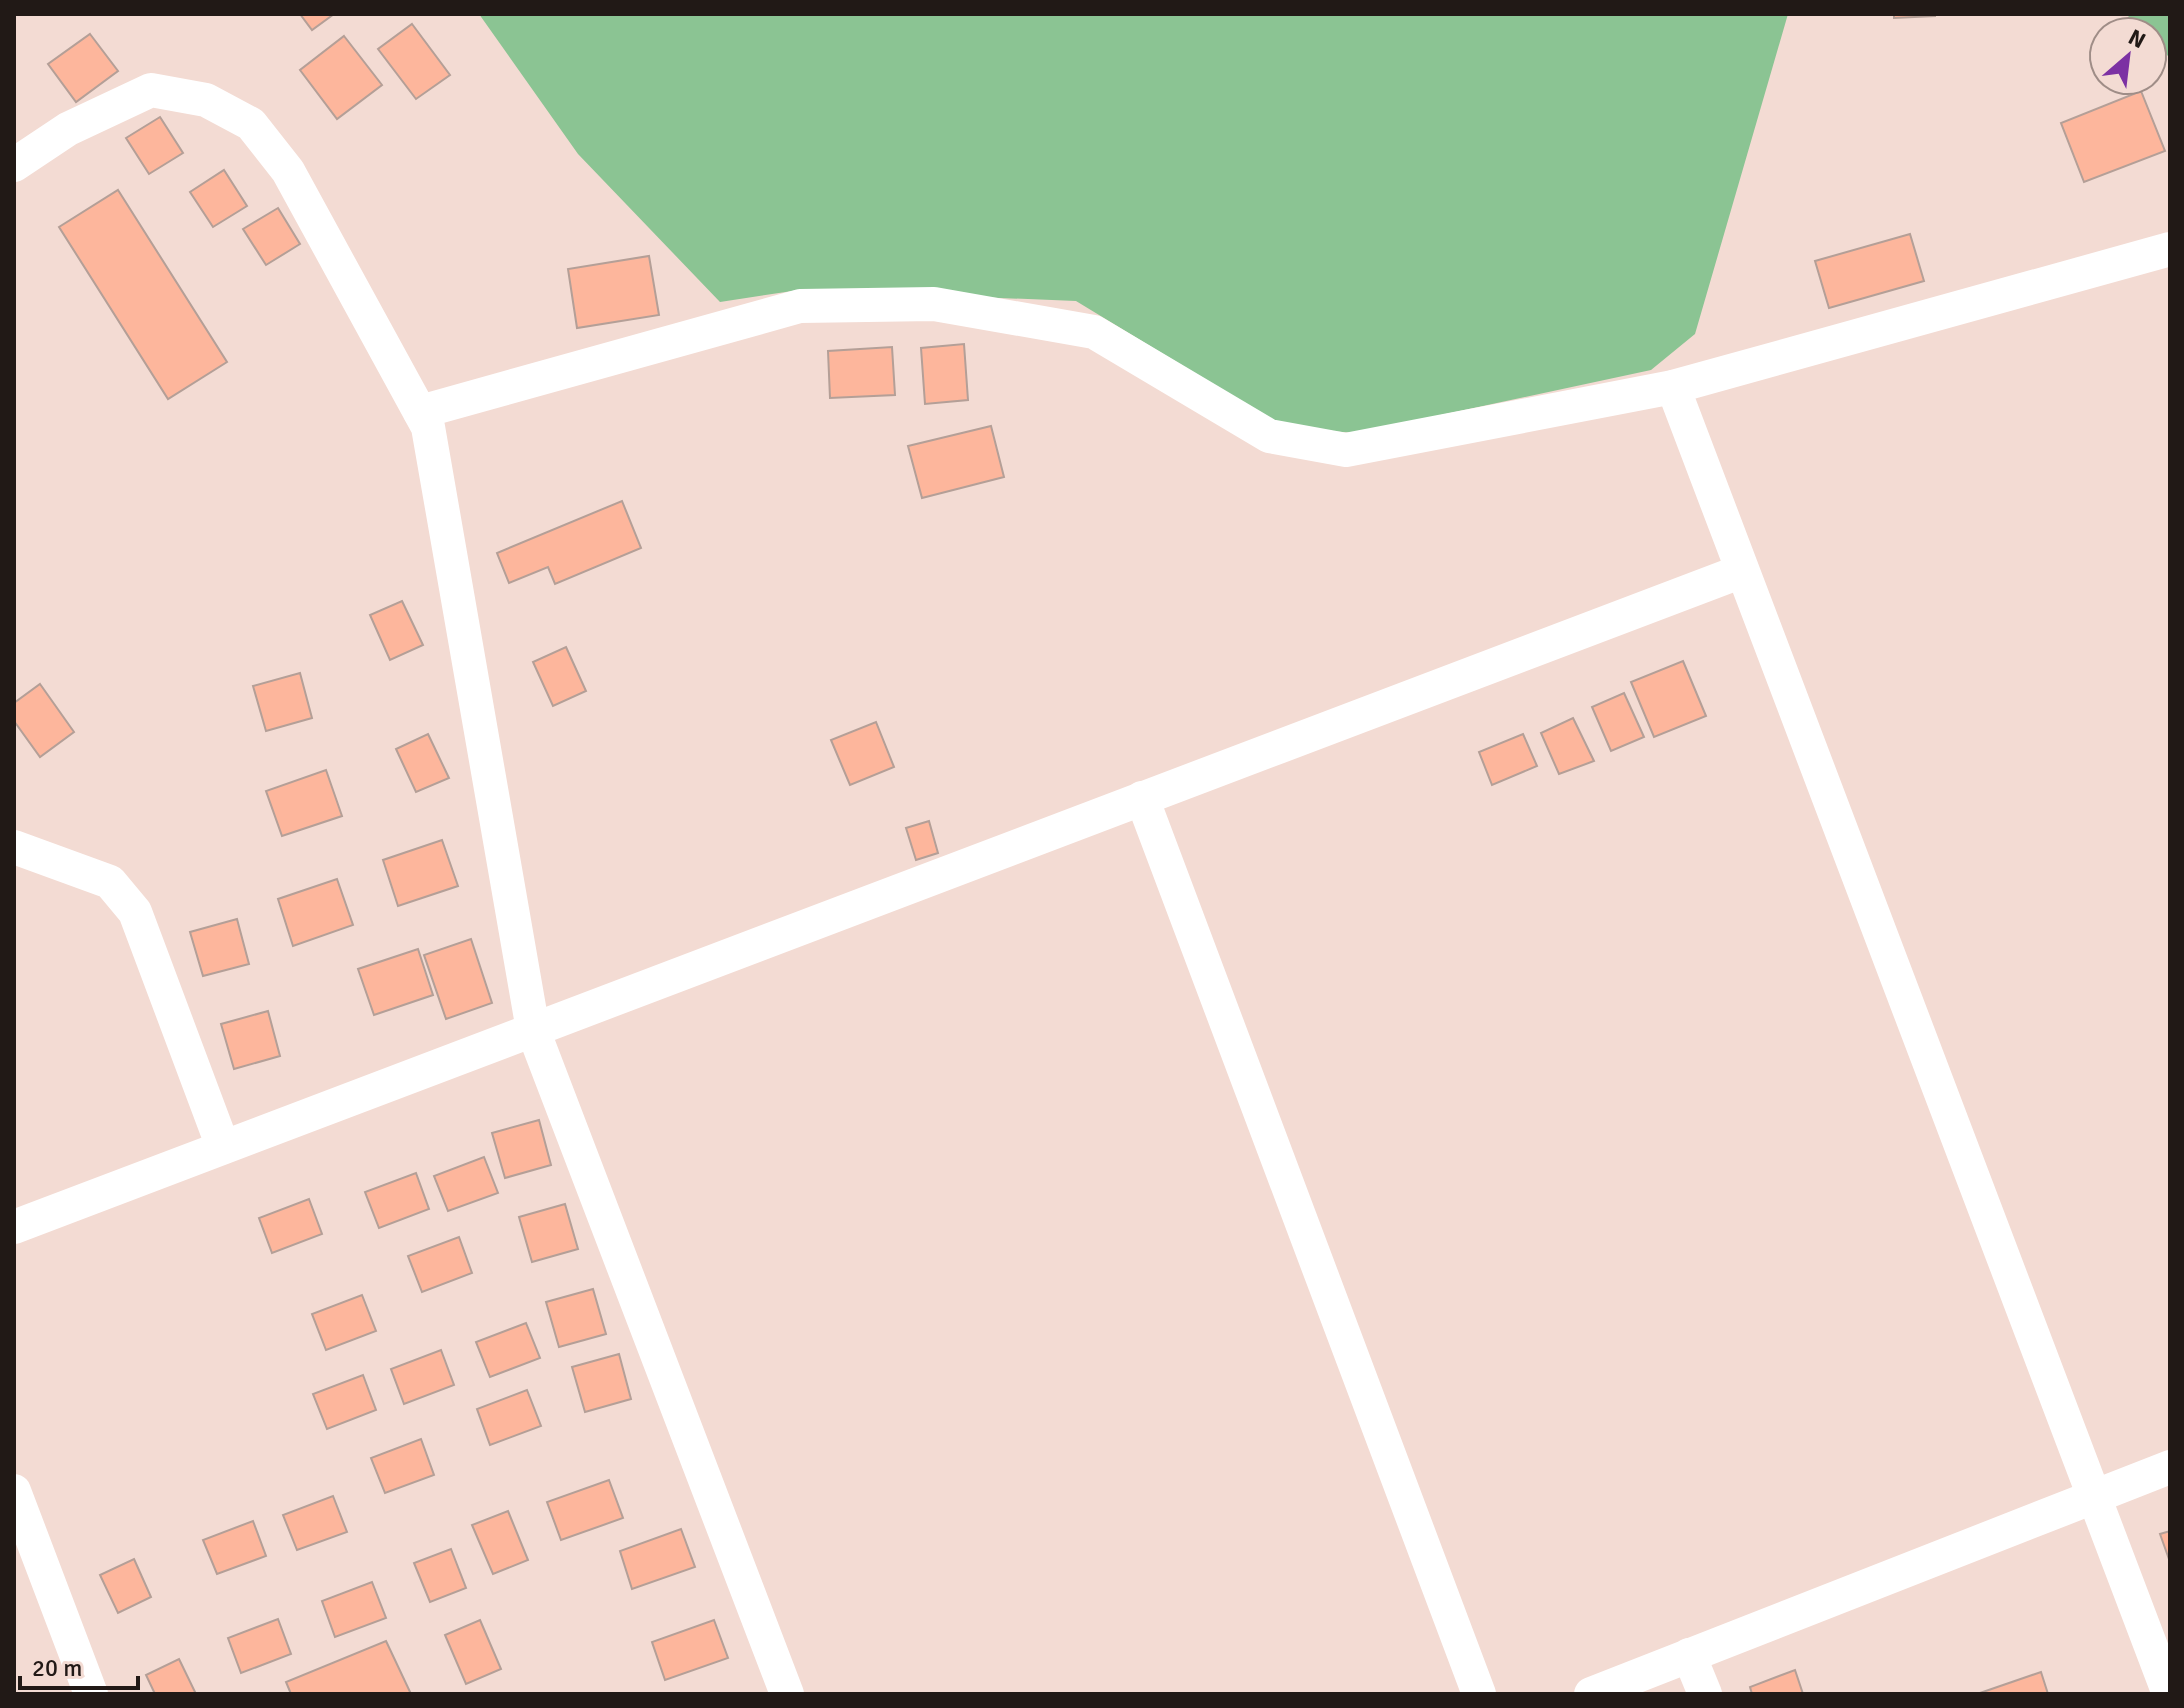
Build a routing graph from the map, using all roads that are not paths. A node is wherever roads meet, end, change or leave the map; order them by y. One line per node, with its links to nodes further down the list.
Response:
1 (14, 165): 4 (street)
2 (2170, 249): 3 (street)
3 (1673, 387): 4 (street); 5 (street)
4 (420, 412): 8 (street)
5 (1742, 571): 6 (street); 13 (street)
6 (1142, 798): 8 (street); 17 (street)
7 (14, 847): 9 (street)
8 (533, 1030): 9 (street); 16 (street)
9 (223, 1147): 10 (street)
10 (14, 1227)
11 (2170, 1467): 13 (street)
12 (14, 1491): 15 (street)
13 (2094, 1496): 14 (street); 20 (street)
14 (1689, 1655): 18 (street); 19 (street)
15 (91, 1694)
16 (787, 1694)
17 (1479, 1694)
18 (1591, 1694)
19 (1705, 1694)
20 (2169, 1694)

